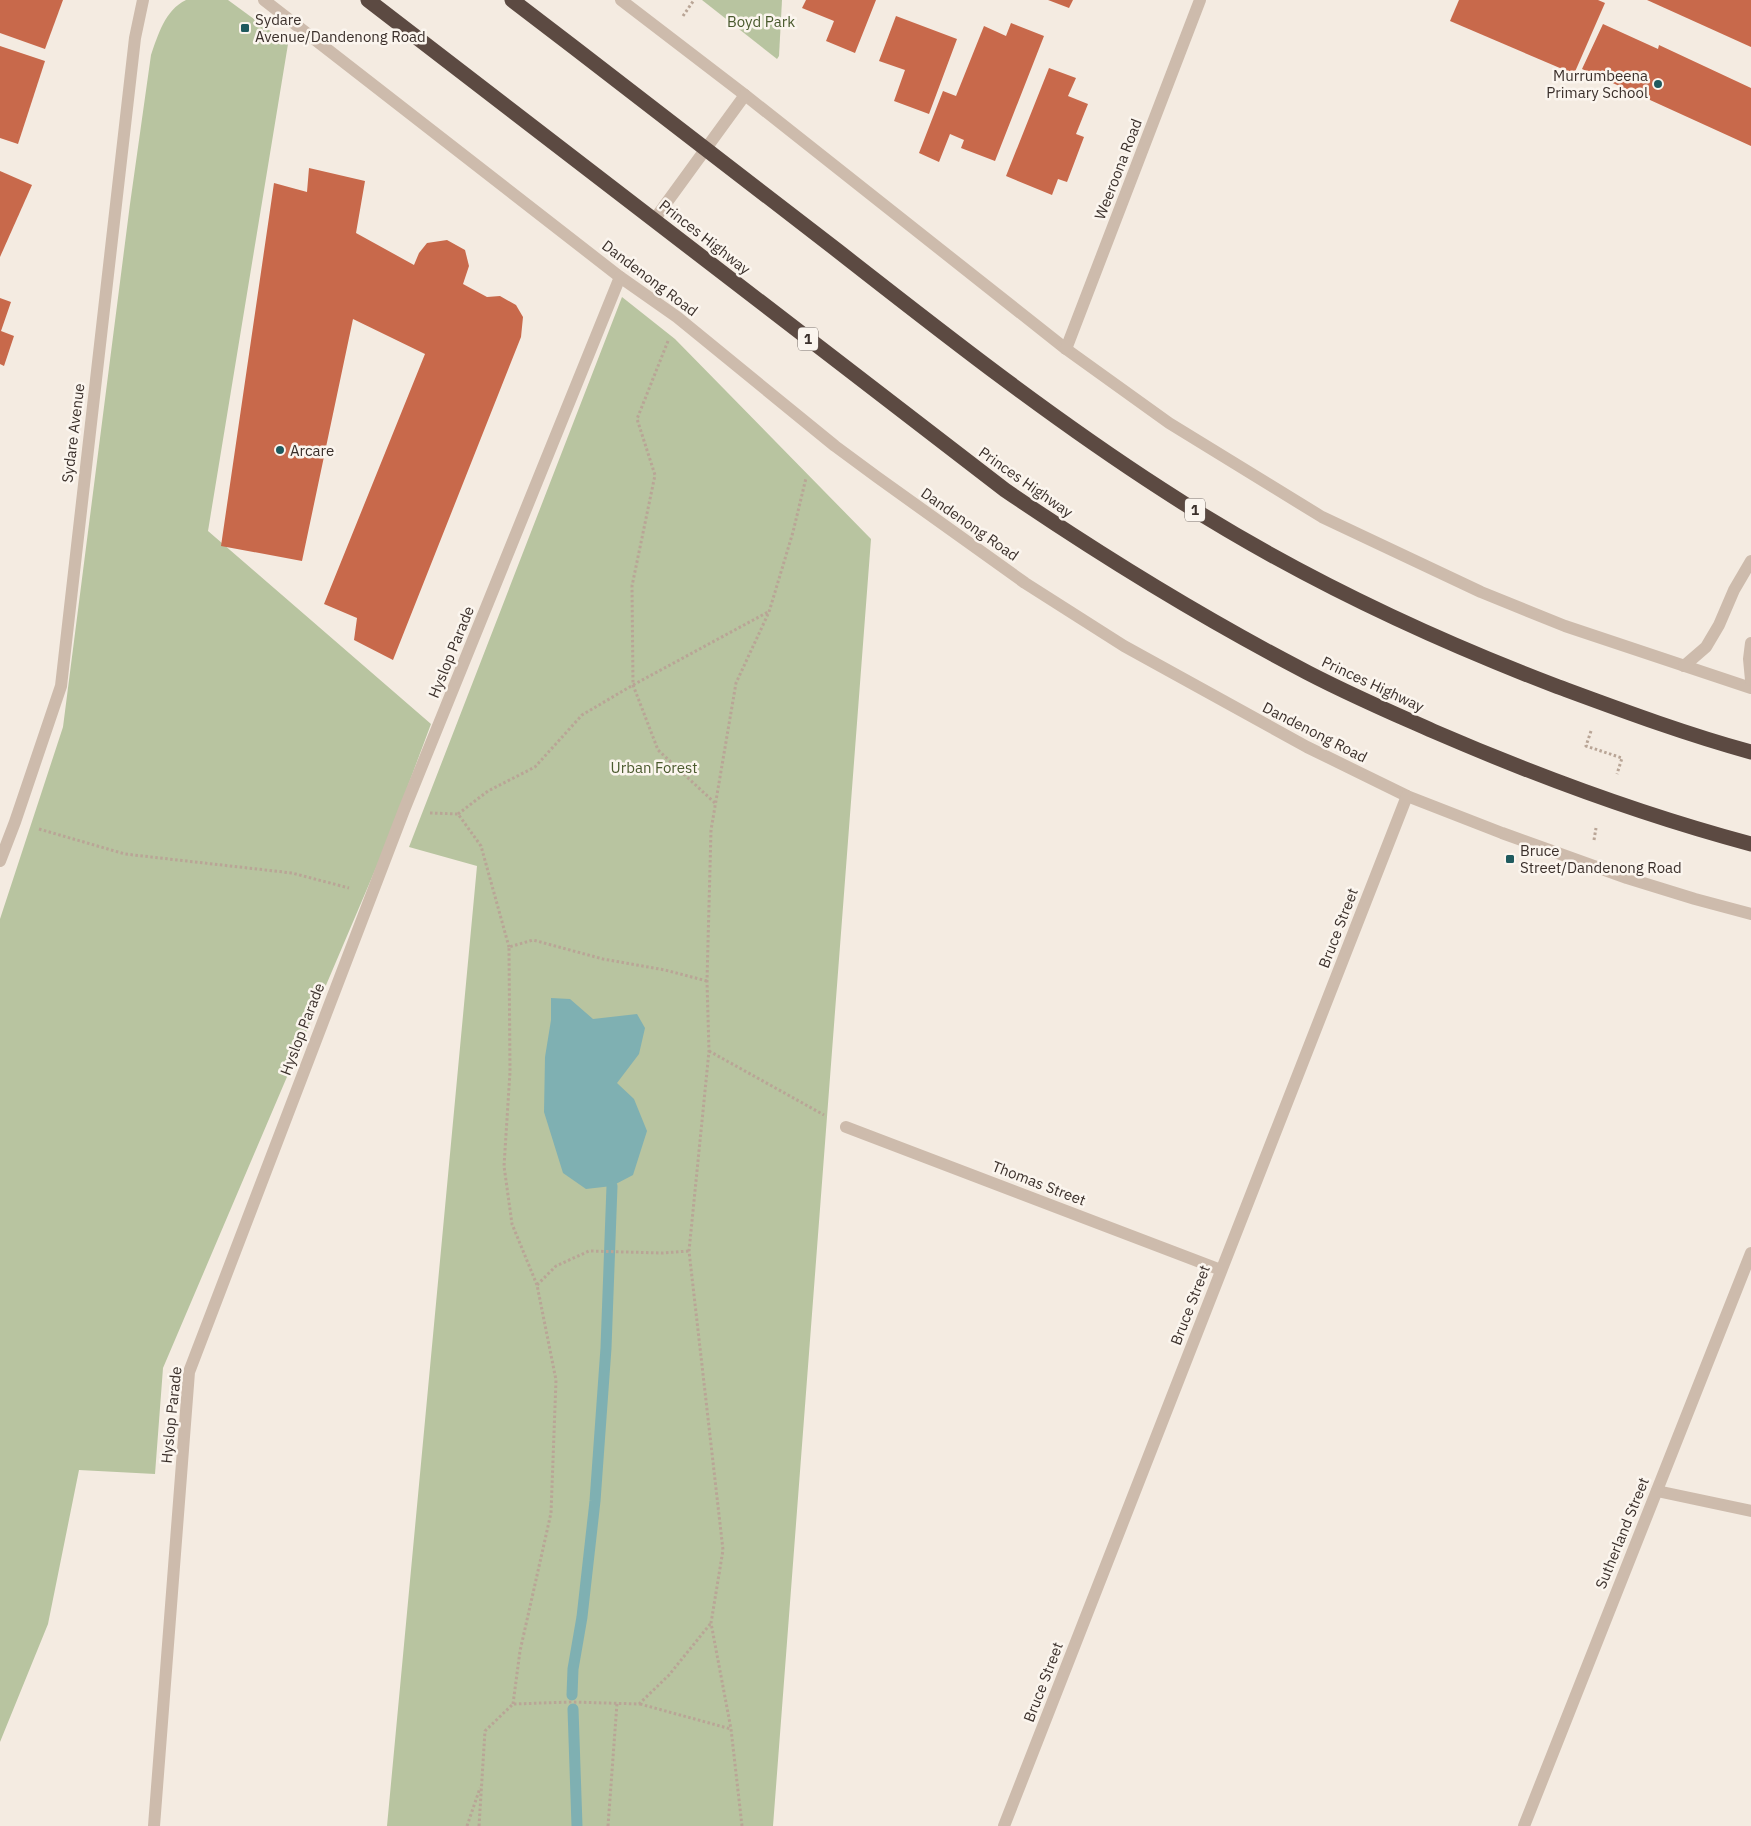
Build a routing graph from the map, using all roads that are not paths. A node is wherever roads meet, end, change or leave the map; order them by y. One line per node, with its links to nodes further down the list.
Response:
1 (142, 0): 20 (street, Sydare Avenue)
2 (264, 0): 10 (street, Dandenong Road)
3 (368, 0): 9 (highway, Princes Highway / 1)
4 (512, 0): 8 (highway, 1)
5 (621, 0): 7 (street)
6 (1200, 0): 11 (street, Weeroona Road)
7 (745, 95): 8 (street); 11 (street)
8 (706, 149): 9 (street); 17 (highway, 1)
9 (654, 220): 19 (highway, Princes Highway / 1)
10 (620, 277): 18 (street, Dandenong Road); 27 (street, Hyslop Parade)
11 (1066, 349): 14 (street)
12 (1751, 561): 14 (street)
13 (1751, 643): 15 (street)
14 (1684, 666): 16 (street)
15 (1751, 680)
16 (1751, 688)
17 (1751, 752)
18 (1407, 796): 21 (street, Dandenong Road); 24 (street, Bruce Street)
19 (1751, 844)
20 (0, 861)
21 (1751, 914)
22 (846, 1127): 24 (street, Thomas Street)
23 (1751, 1253): 25 (street, Sutherland Street)
24 (1221, 1270): 28 (street, Bruce Street)
25 (1656, 1491): 26 (street); 29 (street, Sutherland Street)
26 (1751, 1511)
27 (154, 1826)
28 (1004, 1826)
29 (1524, 1826)

